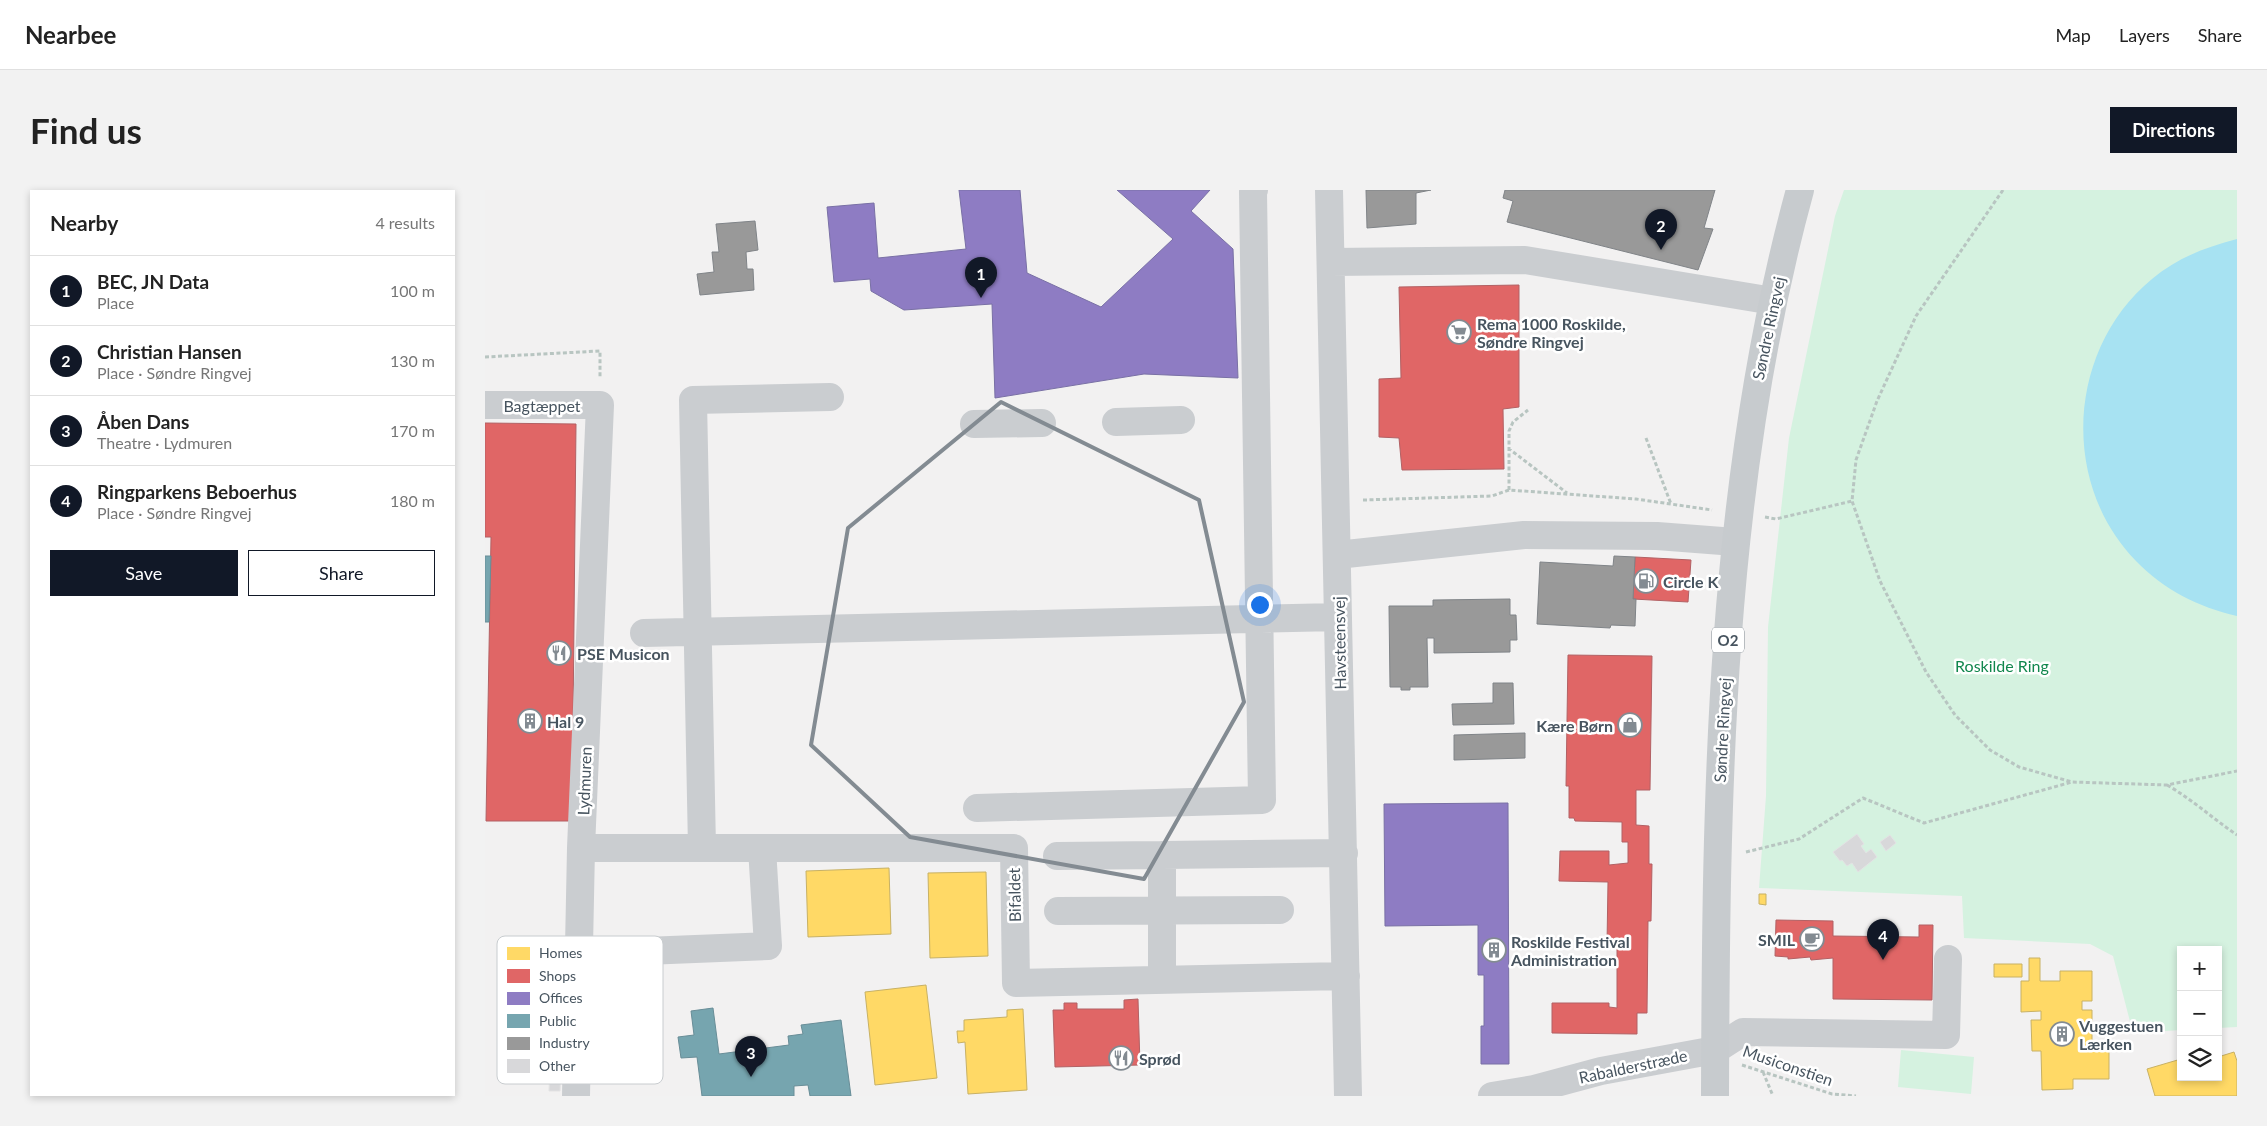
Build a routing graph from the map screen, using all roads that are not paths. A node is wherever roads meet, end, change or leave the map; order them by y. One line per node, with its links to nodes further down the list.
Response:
1 (1254, 190): 16 (street)
2 (1329, 190): 4 (street, Havsteensvej)
3 (1800, 190): 5 (main road, Søndre Ringvej / O2)
4 (1331, 262): 5 (street); 14 (street, Havsteensvej)
5 (1773, 301): 13 (main road, Søndre Ringvej / O2)
6 (830, 397): 17 (street)
7 (485, 405): 8 (street, Bagtæppet)
8 (600, 405): 23 (street, Lydmuren)
9 (1181, 420): 10 (street)
10 (1117, 422)
11 (1042, 423): 12 (street)
12 (974, 424)
13 (1735, 542): 14 (street); 34 (main road, Søndre Ringvej / O2)
14 (1337, 555): 15 (street, Havsteensvej)
15 (1338, 617): 16 (street); 22 (street, Havsteensvej)
16 (1260, 618): 17 (street); 19 (street)
17 (697, 632): 18 (street); 20 (street)
18 (644, 633)
19 (977, 808)
20 (702, 848): 21 (street, Bifaldet); 23 (street, Bifaldet)
21 (762, 848): 30 (street); 33 (street, Bifaldet)
22 (1344, 852): 24 (street); 32 (street, Havsteensvej)
23 (581, 854): 29 (street, Lydmuren)
24 (1162, 855): 25 (street); 28 (street)
25 (1057, 856)
26 (1280, 910): 28 (street)
27 (1058, 911): 28 (street)
28 (1162, 911): 33 (street)
29 (579, 936)
30 (663, 950)
31 (1948, 959): 34 (street)
32 (1345, 976): 33 (street, Bifaldet); 35 (street, Havsteensvej)
33 (1163, 980)
34 (1715, 1050): 36 (street, Rabalderstræde); 37 (main road, Søndre Ringvej / O2)
35 (1348, 1096)
36 (1493, 1096)
37 (1715, 1096)

